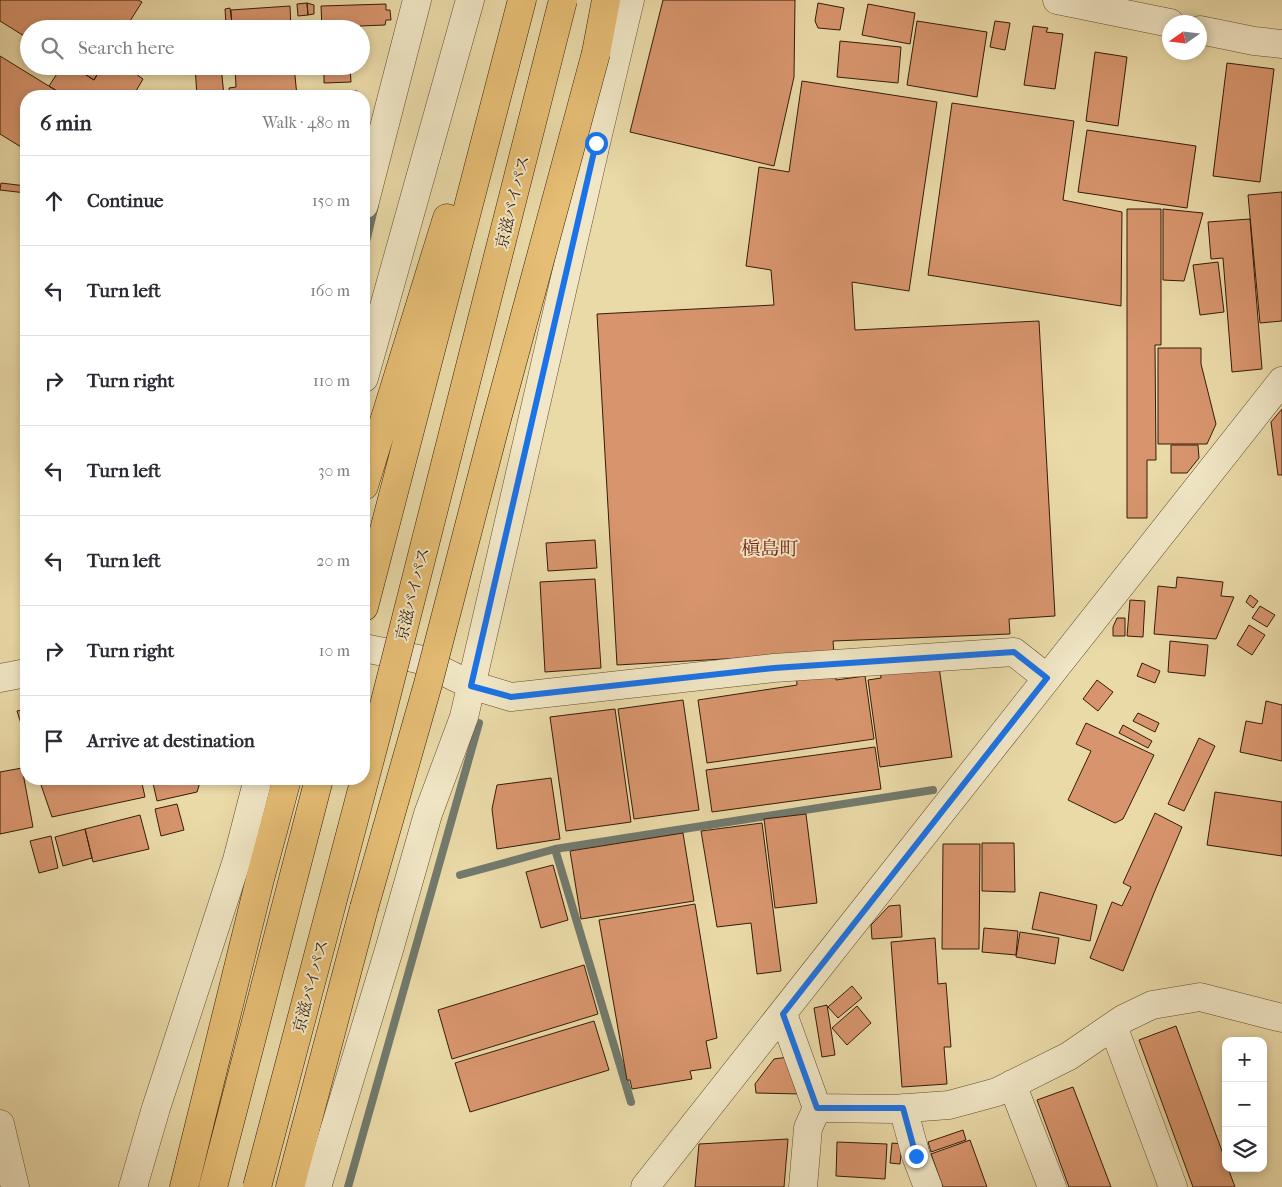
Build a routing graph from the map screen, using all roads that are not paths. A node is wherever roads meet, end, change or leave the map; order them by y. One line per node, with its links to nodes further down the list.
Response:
1 (417, 0): 12 (street)
2 (470, 0): 13 (street)
3 (509, 0): 15 (highway)
4 (522, 0): 16 (highway)
5 (563, 0): 22 (highway, 京滋バイパス, bridge)
6 (606, 0): 41 (highway, bridge)
7 (630, 0): 21 (street)
8 (1057, 0): 9 (street)
9 (1162, 22)
10 (1207, 31): 11 (street)
11 (1282, 44)
12 (370, 182)
13 (370, 357)
14 (1282, 381): 20 (street)
15 (370, 467)
16 (370, 584)
17 (370, 649): 21 (street)
18 (20, 674): 19 (street)
19 (0, 678)
20 (1047, 678): 21 (street); 27 (street)
21 (471, 686): 42 (street)
22 (370, 760)
23 (256, 785): 36 (street)
24 (286, 785): 30 (highway)
25 (317, 785): 39 (highway)
26 (363, 785): 40 (highway, 京滋バイパス, bridge)
27 (783, 1014): 32 (street); 43 (street)
28 (1282, 1018): 29 (street)
29 (1113, 1026): 31 (street); 47 (street)
30 (213, 1069): 37 (highway); 38 (highway)
31 (1012, 1084): 33 (street); 46 (street)
32 (817, 1108): 33 (street); 44 (street)
33 (903, 1108): 45 (street)
34 (0, 1124): 35 (street)
35 (14, 1187)
36 (133, 1187)
37 (165, 1187)
38 (184, 1187)
39 (213, 1187)
40 (256, 1187)
41 (290, 1187)
42 (317, 1187)
43 (645, 1187)
44 (803, 1187)
45 (928, 1187)
46 (1052, 1187)
47 (1173, 1187)

